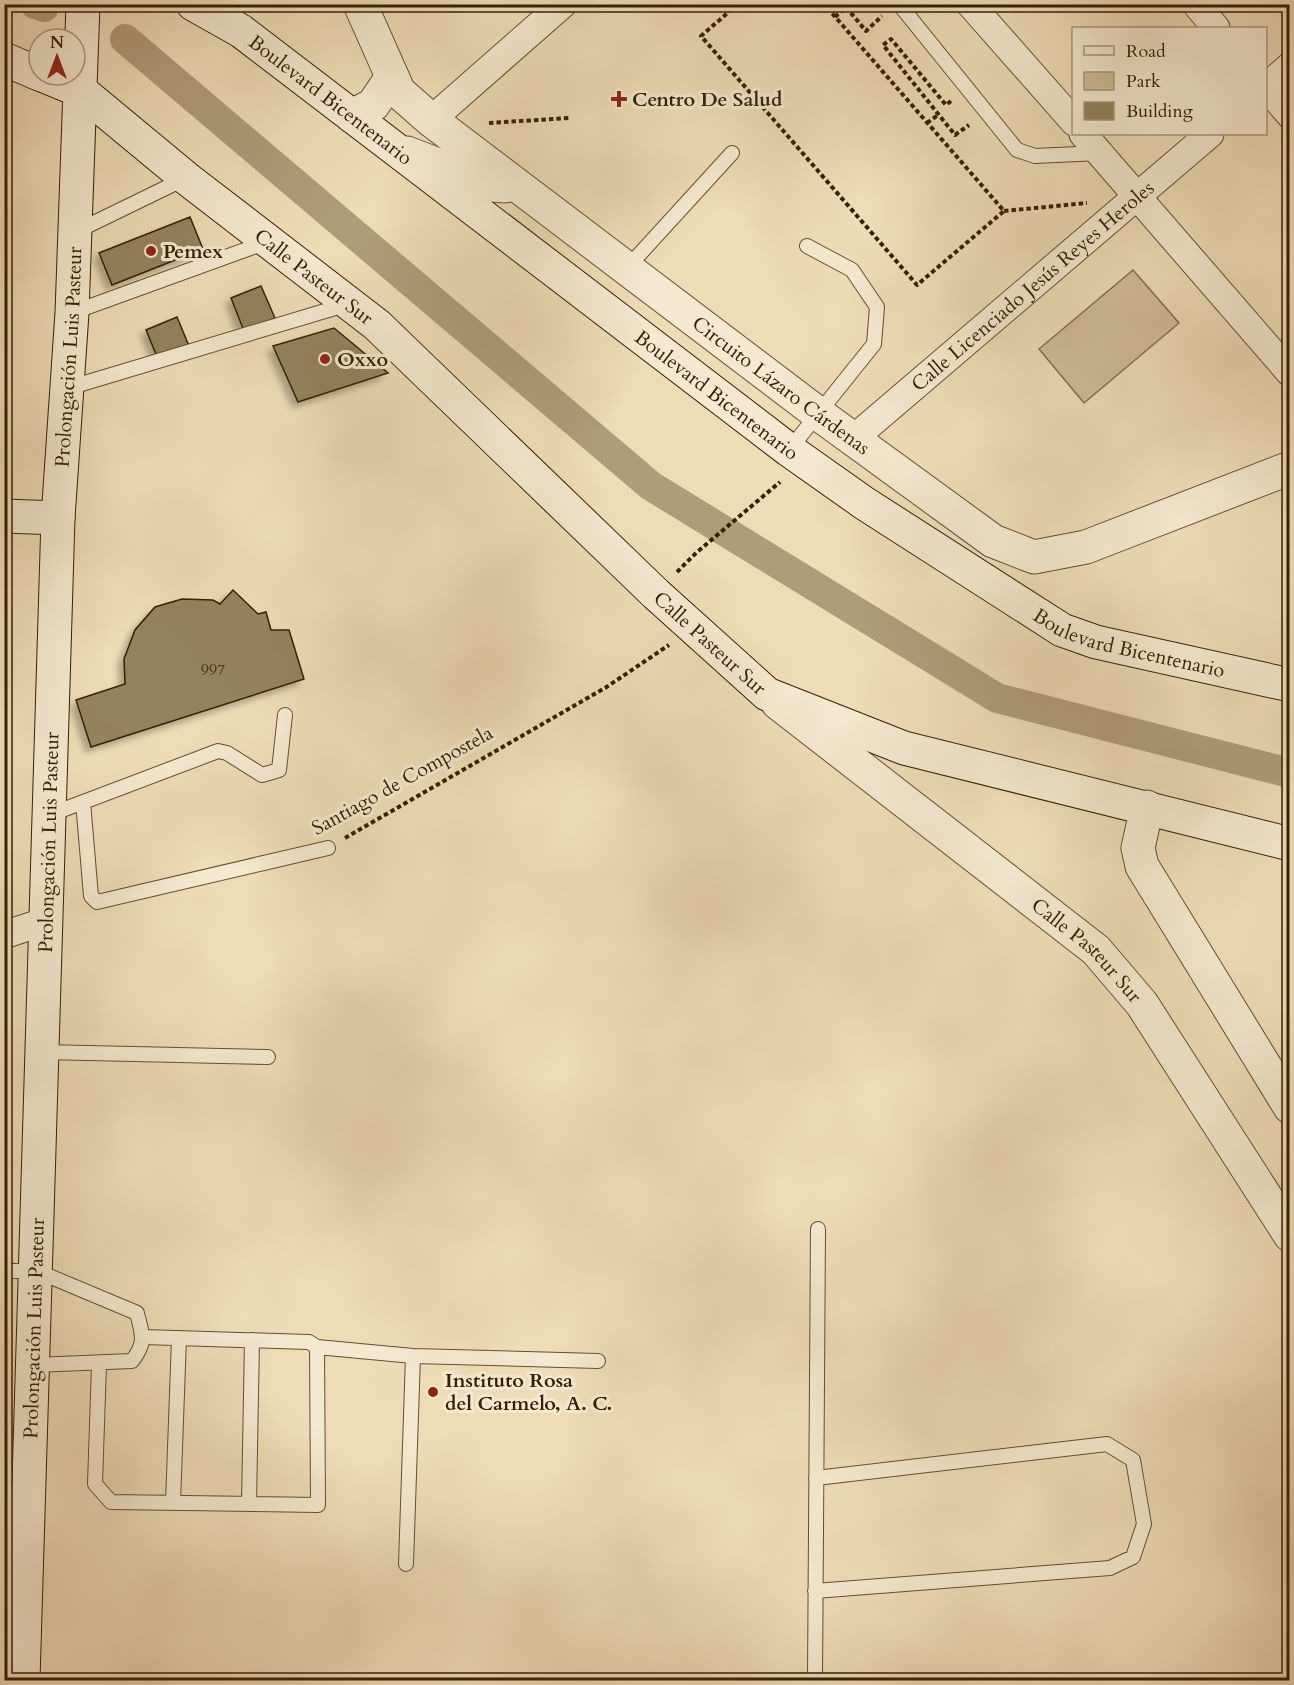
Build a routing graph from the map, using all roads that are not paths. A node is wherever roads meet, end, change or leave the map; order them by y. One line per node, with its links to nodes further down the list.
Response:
1 (83, 4): 16 (main road, Prolongación Luis Pasteur)
2 (193, 4): 18 (main road, Boulevard Bicentenario)
3 (360, 4): 12 (main road, Circuito Lázaro Cárdenas)
4 (563, 4): 19 (street)
5 (898, 4): 22 (lane)
6 (970, 4): 20 (street)
7 (1196, 4): 8 (street)
8 (1215, 27)
9 (4, 59): 11 (main road, Calle Pasteur Sur)
10 (1290, 66): 13 (street)
11 (27, 69)
12 (392, 77): 18 (main road); 19 (main road, Circuito Lázaro Cárdenas)
13 (1267, 86)
14 (70, 87): 16 (main road, Calle Pasteur Sur)
15 (1267, 88): 17 (street)
16 (81, 92): 25 (main road, Calle Pasteur Sur); 28 (main road, Prolongación Luis Pasteur)
17 (1290, 115)
18 (352, 116): 23 (main road, Boulevard Bicentenario)
19 (430, 120): 26 (main road, Circuito Lázaro Cárdenas)
20 (1072, 120)
21 (1209, 135): 27 (street, Calle Licenciado Jesús Reyes Heroles)
22 (1092, 143): 27 (street)
23 (393, 147): 26 (main road); 38 (main road, Boulevard Bicentenario)
24 (732, 153): 31 (lane)
25 (186, 178): 28 (lane); 29 (main road, Calle Pasteur Sur)
26 (516, 187): 31 (main road, Circuito Lázaro Cárdenas)
27 (1138, 195): 34 (street); 37 (street, Calle Licenciado Jesús Reyes Heroles)
28 (73, 233): 33 (main road, Prolongación Luis Pasteur)
29 (270, 240): 32 (main road, Calle Pasteur Sur); 33 (lane)
30 (807, 246): 36 (lane)
31 (626, 269): 36 (main road, Circuito Lázaro Cárdenas)
32 (350, 303): 35 (lane); 43 (main road, Calle Pasteur Sur)
33 (72, 313): 35 (main road, Prolongación Luis Pasteur)
34 (1290, 374)
35 (66, 389): 41 (main road, Prolongación Luis Pasteur)
36 (820, 415): 37 (main road, Circuito Lázaro Cárdenas); 38 (lane)
37 (853, 439): 39 (main road, Circuito Lázaro Cárdenas)
38 (789, 450): 42 (main road, Boulevard Bicentenario)
39 (1290, 468)
40 (4, 516): 41 (main road)
41 (58, 518): 47 (main road, Prolongación Luis Pasteur)
42 (1290, 685)
43 (767, 694): 46 (main road); 56 (main road, Calle Pasteur Sur)
44 (285, 715): 45 (lane)
45 (83, 802): 47 (lane); 49 (lane, Santiago de Compostela)
46 (1147, 807): 48 (main road); 54 (main road)
47 (49, 815): 50 (main road, Prolongación Luis Pasteur)
48 (1290, 844)
49 (328, 848)
50 (46, 921): 51 (street); 52 (main road, Prolongación Luis Pasteur)
51 (4, 934)
52 (43, 1053): 53 (lane); 58 (main road, Prolongación Luis Pasteur)
53 (268, 1057)
54 (1290, 1107)
55 (818, 1229): 67 (lane)
56 (1290, 1235)
57 (4, 1271): 58 (lane)
58 (37, 1271): 59 (lane); 66 (main road, Prolongación Luis Pasteur)
59 (142, 1337): 60 (lane); 65 (lane)
60 (179, 1338): 61 (lane); 68 (lane)
61 (252, 1340): 62 (lane); 69 (lane)
62 (317, 1347): 63 (lane); 69 (lane)
63 (413, 1356): 64 (lane); 70 (lane)
64 (598, 1361)
65 (99, 1364): 66 (lane); 68 (lane)
66 (34, 1365): 72 (main road, Prolongación Luis Pasteur)
67 (816, 1478): 71 (lane); 71 (lane)
68 (173, 1503): 69 (lane)
69 (249, 1504)
70 (406, 1564)
71 (815, 1591): 73 (lane)
72 (23, 1680)
73 (814, 1680)

